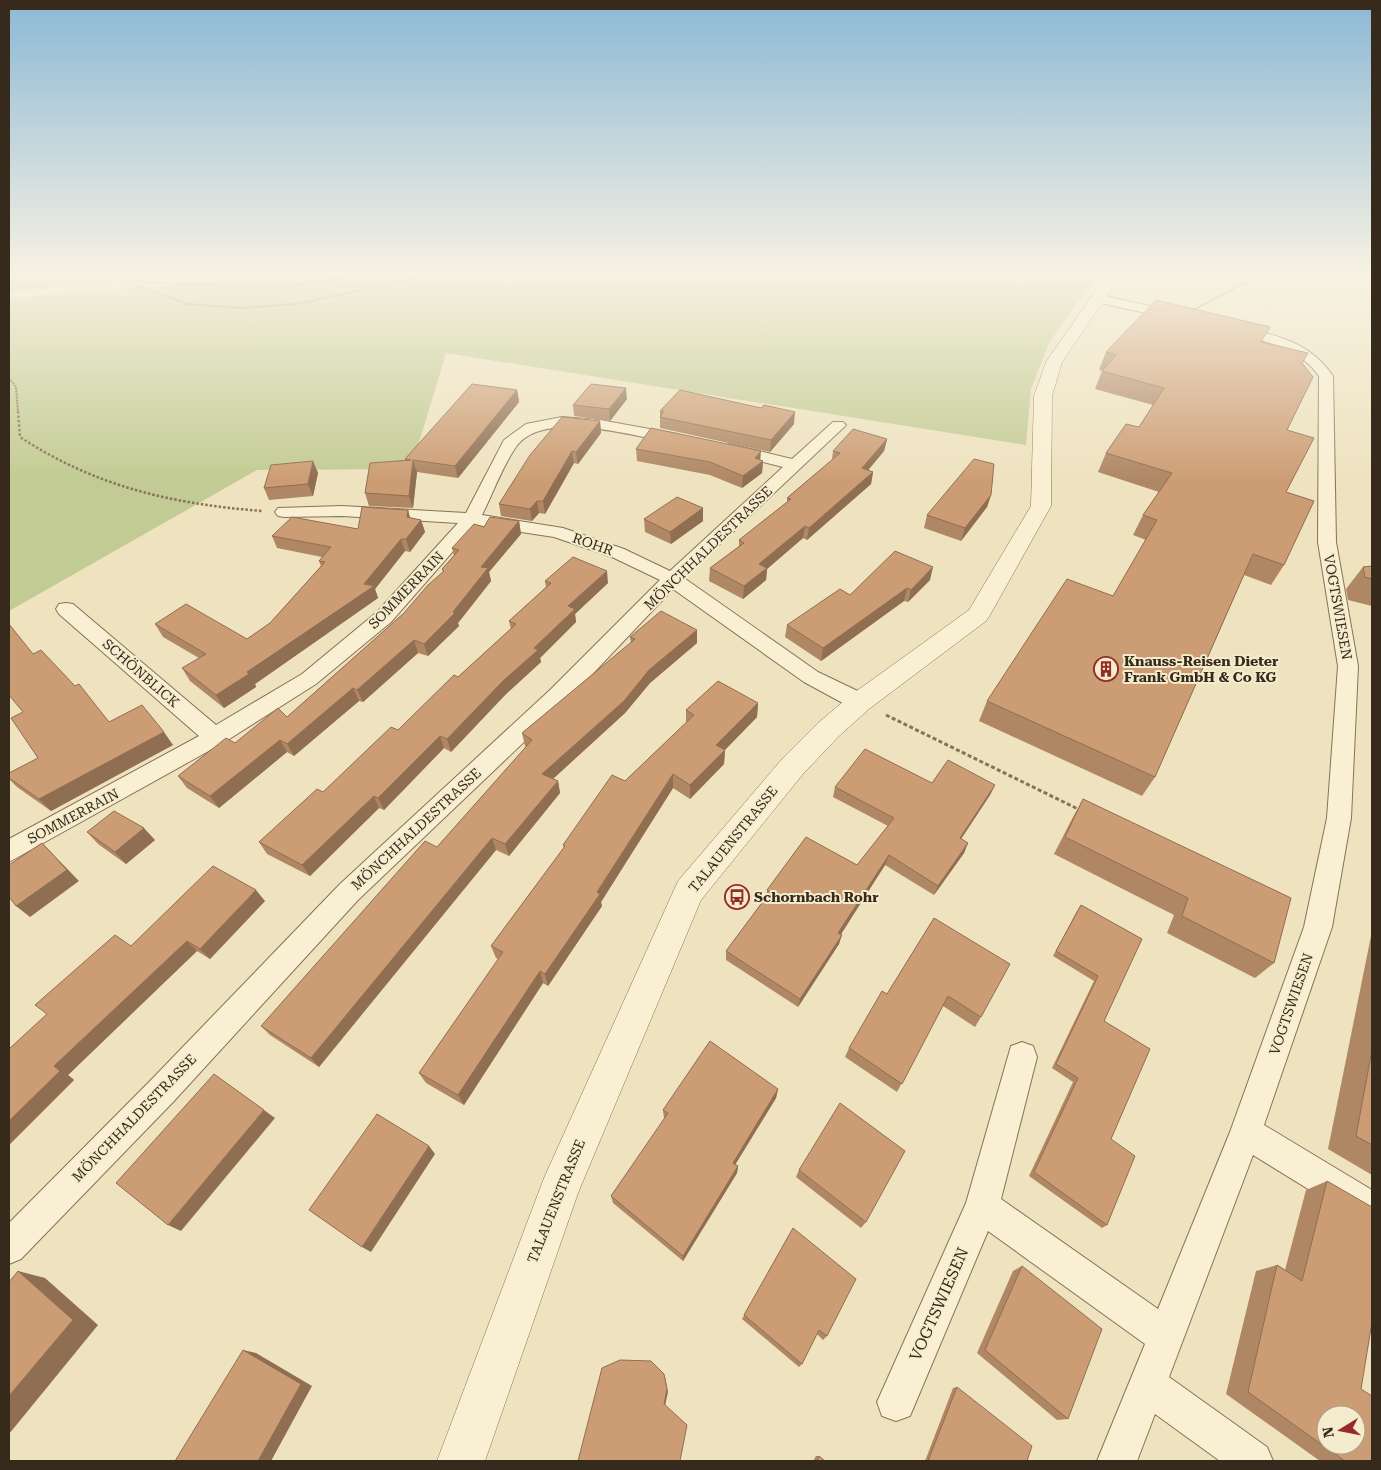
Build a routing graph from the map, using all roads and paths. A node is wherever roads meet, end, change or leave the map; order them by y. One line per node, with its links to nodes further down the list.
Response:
1 (1066, 344): 12 (street, TALAUENSTRASSE)
2 (1286, 344): 17 (street, VOGTSWIESEN)
3 (9, 378): 8 (path)
4 (838, 425): 7 (street, MÖNCHHALDESTRASSE)
5 (696, 442): 9 (street, SOMMERRAIN)
6 (714, 446): 7 (street)
7 (796, 465): 10 (street, MÖNCHHALDESTRASSE)
8 (284, 512): 9 (street, ROHR)
9 (472, 519): 10 (street, ROHR); 13 (street, SOMMERRAIN)
10 (672, 579): 12 (street, ROHR); 20 (street, MÖNCHHALDESTRASSE)
11 (66, 609): 13 (street, SCHÖNBLICK)
12 (860, 702): 14 (path); 24 (street, TALAUENSTRASSE)
13 (215, 737): 15 (street, SOMMERRAIN)
14 (1084, 813)
15 (9, 851)
16 (1022, 1057): 18 (street, VOGTSWIESEN)
17 (1246, 1132): 19 (street); 21 (street, VOGTSWIESEN)
18 (982, 1206): 21 (street); 23 (street, VOGTSWIESEN)
19 (1372, 1209)
20 (9, 1247)
21 (1165, 1336): 22 (street, VOGTSWIESEN)
22 (1147, 1385): 25 (street, VOGTSWIESEN); 26 (street)
23 (896, 1402)
24 (462, 1461)
25 (1117, 1461)
26 (1253, 1461)

